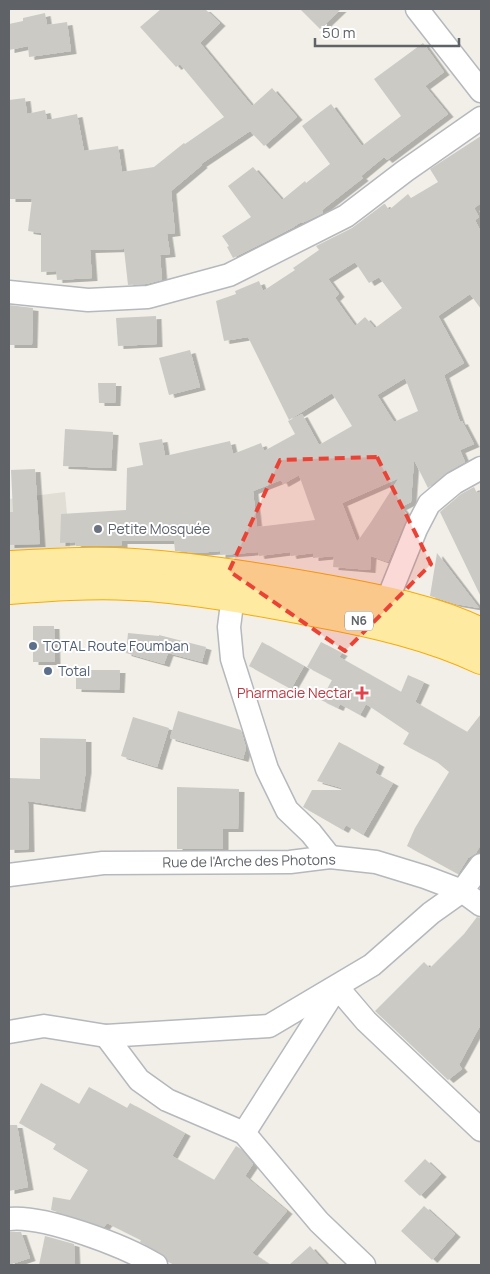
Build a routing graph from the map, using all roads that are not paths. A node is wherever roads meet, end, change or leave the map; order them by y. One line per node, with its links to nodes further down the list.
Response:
1 (417, 9): 2 (street)
2 (481, 92)
3 (481, 118): 4 (street)
4 (9, 292)
5 (481, 468): 9 (street)
6 (9, 565): 7 (highway, N6)
7 (234, 585): 8 (highway, N6); 9 (highway, N6); 11 (highway, N6); 12 (street)
8 (9, 590)
9 (387, 601): 10 (highway, N6)
10 (481, 632)
11 (481, 660)
12 (330, 857): 14 (street, Rue de l'Arche des Photons); 15 (street, Rue de l'Arche des Photons)
13 (481, 865): 15 (street)
14 (9, 875)
15 (462, 891): 16 (street, Rue de l'Arche des Photons); 17 (street)
16 (481, 905)
17 (337, 986): 19 (street); 20 (street); 21 (street)
18 (9, 1032): 19 (street)
19 (106, 1036): 21 (street)
20 (481, 1130)
21 (244, 1133): 24 (street)
22 (9, 1219): 23 (street)
23 (156, 1265)
24 (364, 1265)

